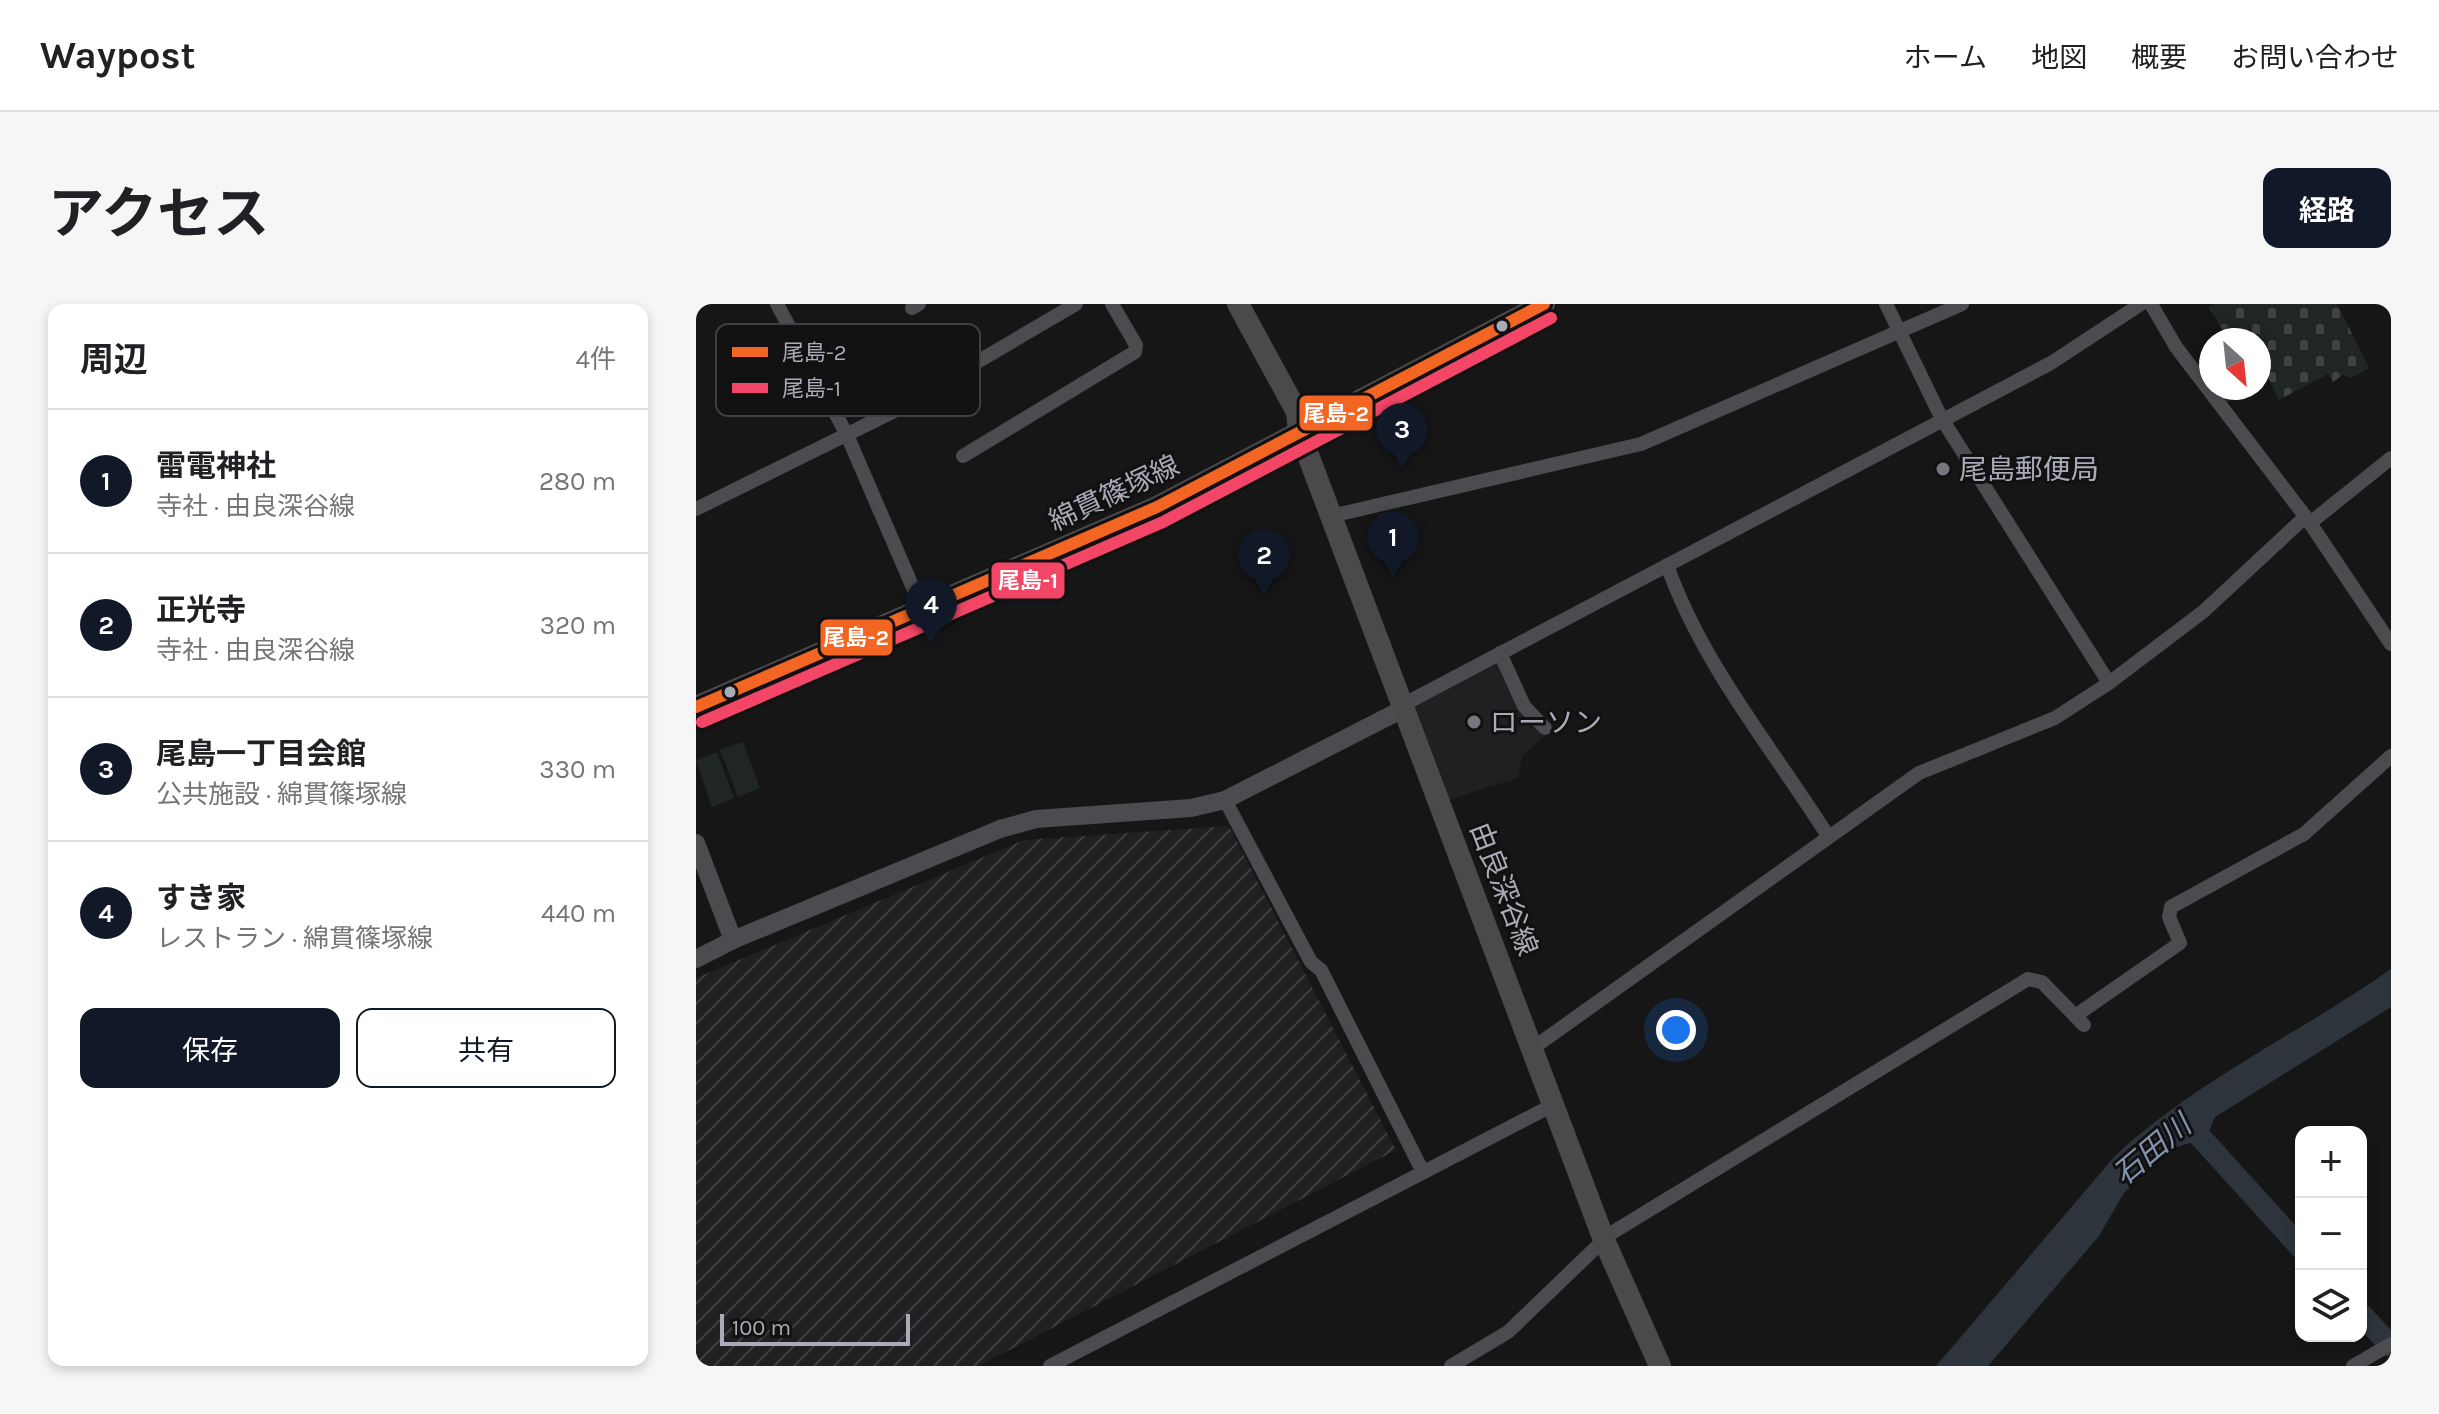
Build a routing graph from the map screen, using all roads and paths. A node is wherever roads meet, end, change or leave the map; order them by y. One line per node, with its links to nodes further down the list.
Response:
1 (777, 304): 10 (street)
2 (1076, 304): 12 (street)
3 (1112, 304): 18 (street)
4 (1238, 304): 16 (main road, 由良深谷線)
5 (1544, 304): 16 (main road, 綿貫篠塚線)
6 (1886, 304): 11 (street)
7 (1962, 304): 11 (street)
8 (2141, 304): 15 (street)
9 (2151, 304): 22 (street)
10 (788, 324)
11 (1899, 331): 15 (street); 21 (street)
12 (980, 360)
13 (837, 416): 17 (street)
14 (884, 416): 17 (street)
15 (1942, 419): 23 (street); 27 (street)
16 (1299, 431): 21 (main road, 由良深谷線); 24 (main road, 綿貫篠塚線)
17 (847, 435): 20 (street); 24 (street)
18 (963, 456)
19 (2391, 458): 22 (street)
20 (696, 509)
21 (1331, 516): 29 (main road, 由良深谷線)
22 (2308, 520): 25 (street); 27 (street)
23 (1667, 565): 26 (street); 33 (street)
24 (923, 611): 28 (main road, 綿貫篠塚線)
25 (2391, 644)
26 (1500, 653): 29 (street); 30 (street)
27 (2109, 683): 33 (street)
28 (696, 707)
29 (1403, 709): 32 (street); 37 (main road, 由良深谷線)
30 (1545, 728)
31 (2391, 756): 40 (street)
32 (1225, 800): 35 (street); 39 (street)
33 (1828, 836): 37 (street)
34 (696, 843): 35 (street)
35 (733, 940): 36 (street)
36 (696, 959)
37 (1533, 1048): 38 (main road, 由良深谷線)
38 (1553, 1105): 39 (street); 40 (main road, 由良深谷線)
39 (1423, 1172): 42 (street)
40 (1604, 1240): 43 (street); 44 (main road, 由良深谷線)
41 (2388, 1346): 45 (street)
42 (1050, 1366)
43 (1451, 1366)
44 (1660, 1366)
45 (2353, 1366)

